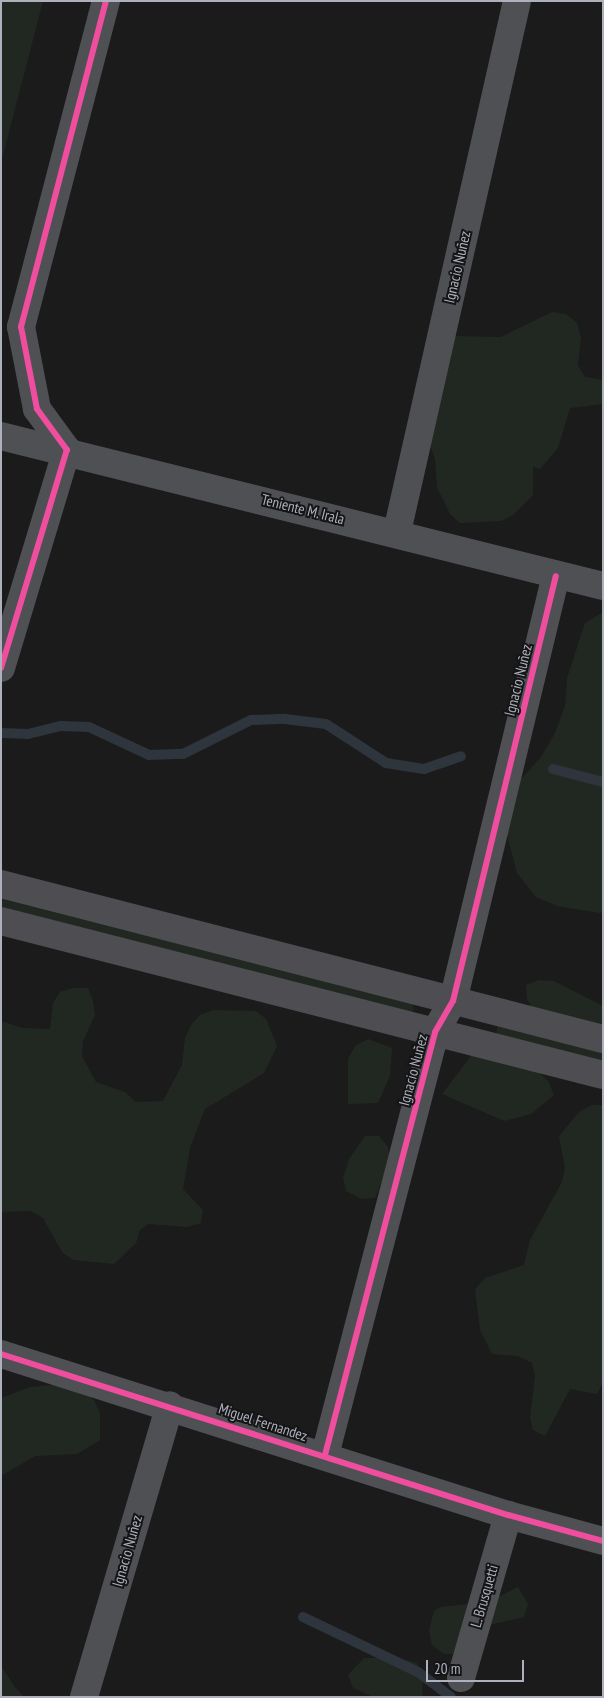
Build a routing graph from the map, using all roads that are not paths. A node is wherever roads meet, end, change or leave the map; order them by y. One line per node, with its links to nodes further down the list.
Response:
1 (106, 1): 4 (street)
2 (517, 1): 5 (street, Ignacio Nuñez)
3 (1, 436): 4 (street, Teniente M. Irala)
4 (67, 450): 5 (street, Teniente M. Irala); 8 (street)
5 (397, 532): 6 (street, Teniente M. Irala)
6 (556, 576): 7 (street, Teniente M. Irala); 11 (street, Ignacio Nuñez)
7 (603, 586)
8 (1, 668)
9 (1, 884): 11 (street)
10 (1, 921): 12 (street)
11 (453, 1001): 12 (street, Ignacio Nuñez); 13 (street)
12 (435, 1032): 14 (street); 17 (street, Ignacio Nuñez)
13 (603, 1039)
14 (603, 1075)
15 (1, 1354): 16 (street, Miguel Fernandez)
16 (170, 1405): 17 (street, Miguel Fernandez); 21 (street, Ignacio Nuñez)
17 (326, 1455): 18 (street, Miguel Fernandez)
18 (508, 1515): 19 (street, Miguel Fernandez); 20 (street, L. Brusquetti)
19 (603, 1541)
20 (461, 1678)
21 (84, 1697)

